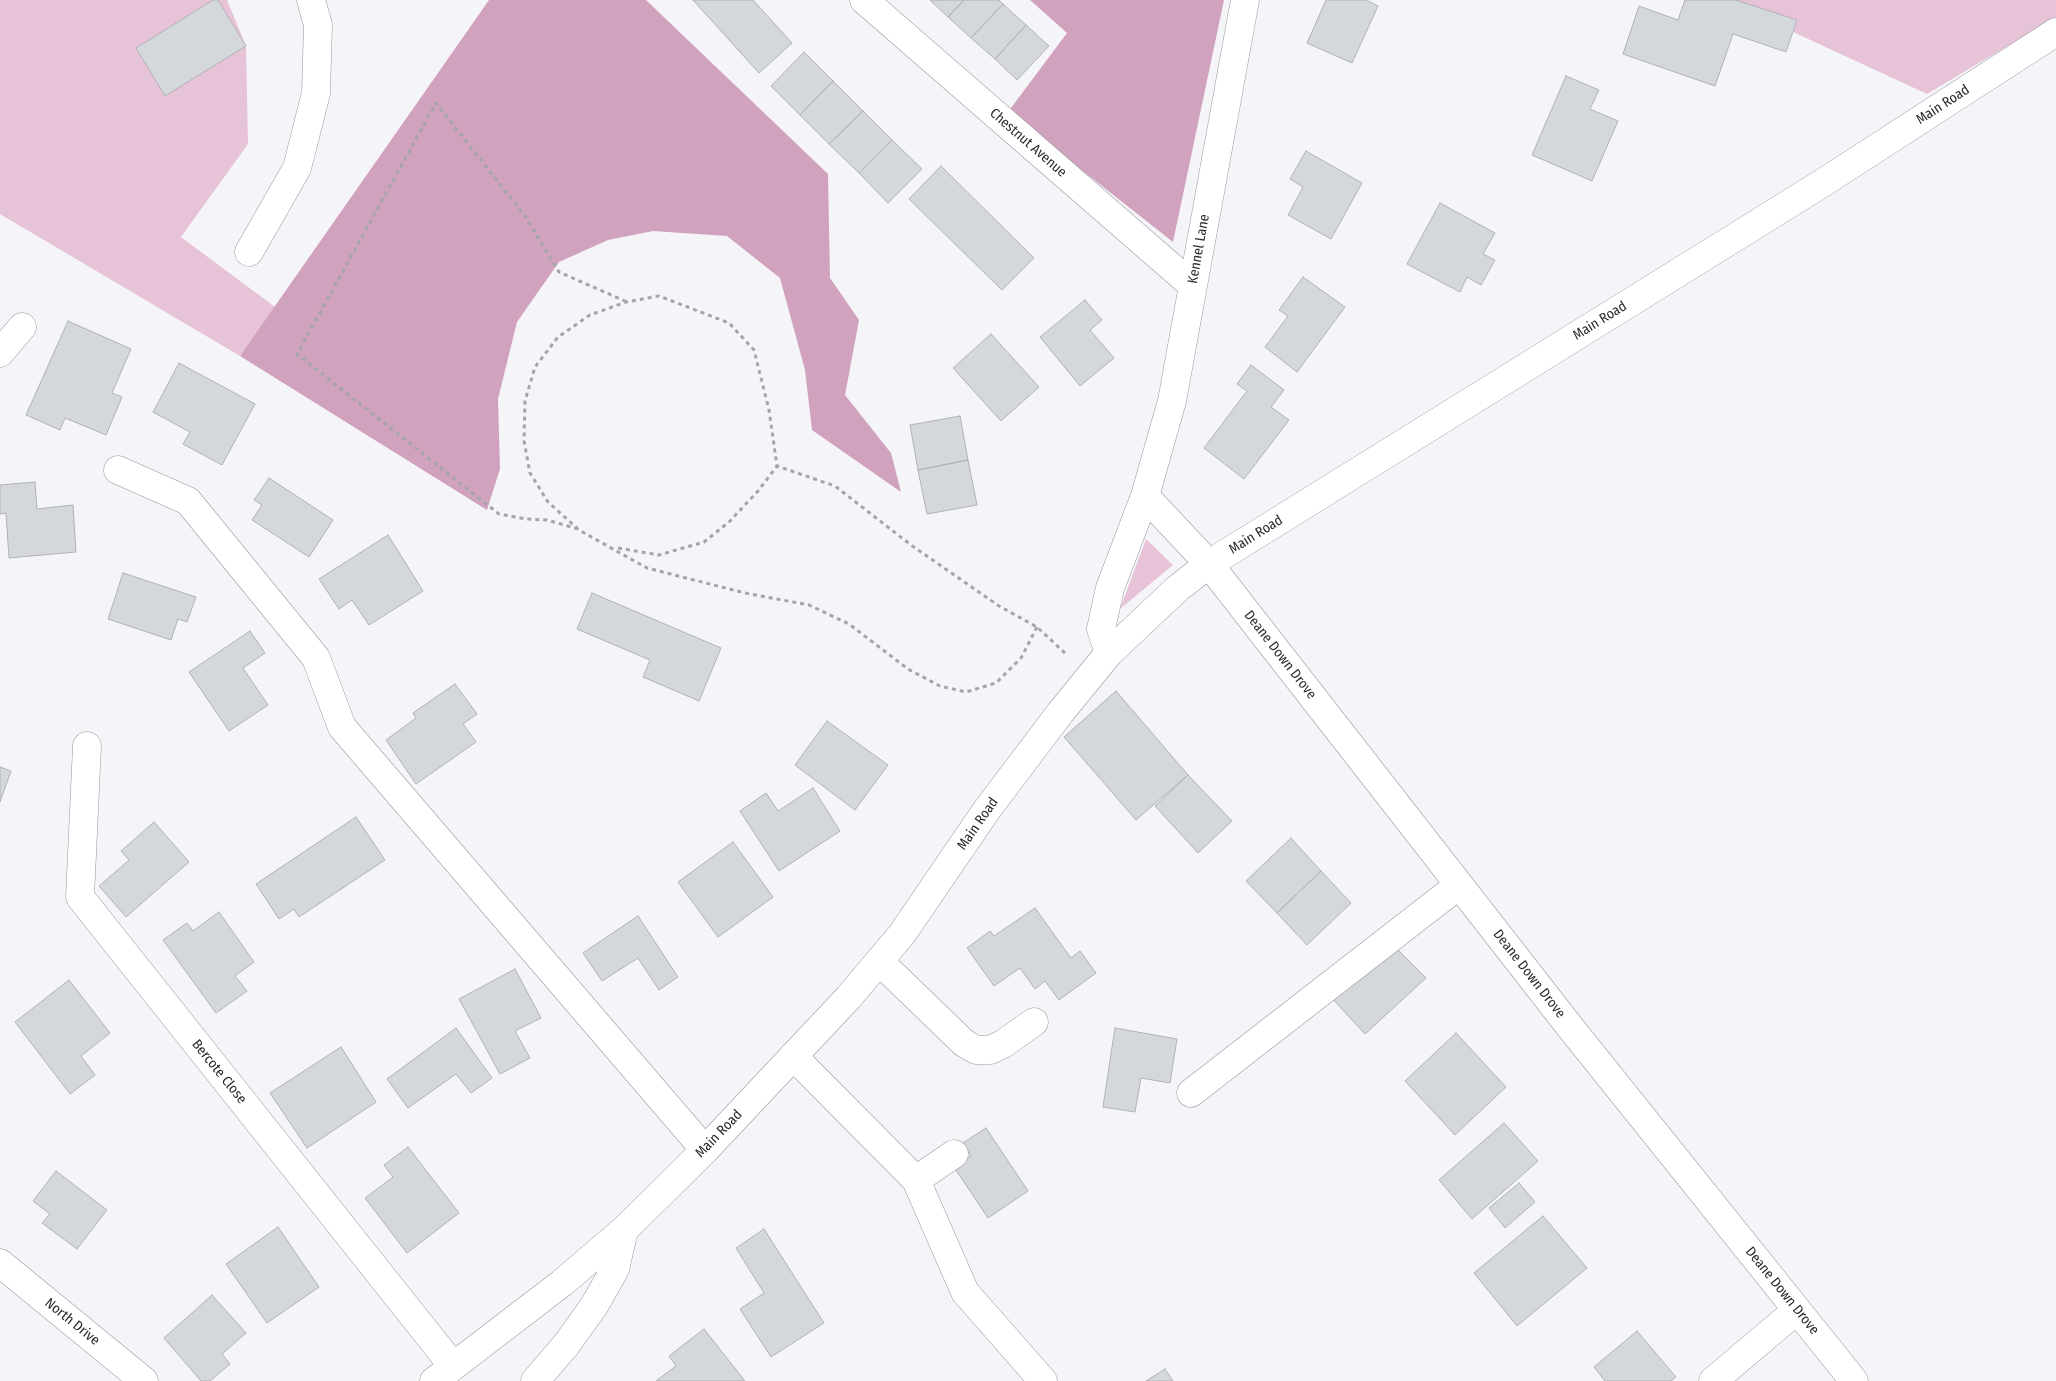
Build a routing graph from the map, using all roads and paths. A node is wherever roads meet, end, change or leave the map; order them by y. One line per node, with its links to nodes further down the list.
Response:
1 (311, 0): 5 (street)
2 (864, 0): 6 (street, Chestnut Avenue)
3 (1244, 0): 6 (street, Kennel Lane)
4 (2056, 32): 15 (street, Main Road)
5 (249, 252)
6 (1192, 285): 12 (street, Kennel Lane)
7 (626, 302): 10 (path); 13 (path); 13 (path)
8 (22, 327): 9 (street)
9 (0, 354)
10 (777, 466): 14 (path); 14 (path)
11 (118, 470): 23 (street)
12 (1145, 496): 15 (street); 16 (street, Kennel Lane)
13 (579, 530): 14 (path)
14 (615, 548)
15 (1209, 564): 16 (street, Main Road); 18 (street, Deane Down Drove)
16 (1109, 653): 19 (street, Main Road)
17 (87, 746): 29 (street, Bercote Close)
18 (1459, 885): 22 (street); 28 (street, Deane Down Drove)
19 (879, 961): 20 (street); 21 (street, Main Road)
20 (1034, 1022)
21 (794, 1056): 23 (street, Main Road); 25 (street)
22 (1191, 1093)
23 (705, 1150): 26 (street, Main Road)
24 (954, 1154): 25 (street)
25 (916, 1180): 32 (street)
26 (624, 1230): 29 (street, Main Road); 31 (street)
27 (0, 1263): 30 (street, North Drive)
28 (1797, 1310): 33 (street); 34 (street, Deane Down Drove)
29 (444, 1373)
30 (144, 1381)
31 (535, 1381)
32 (1043, 1381)
33 (1713, 1381)
34 (1854, 1381)

